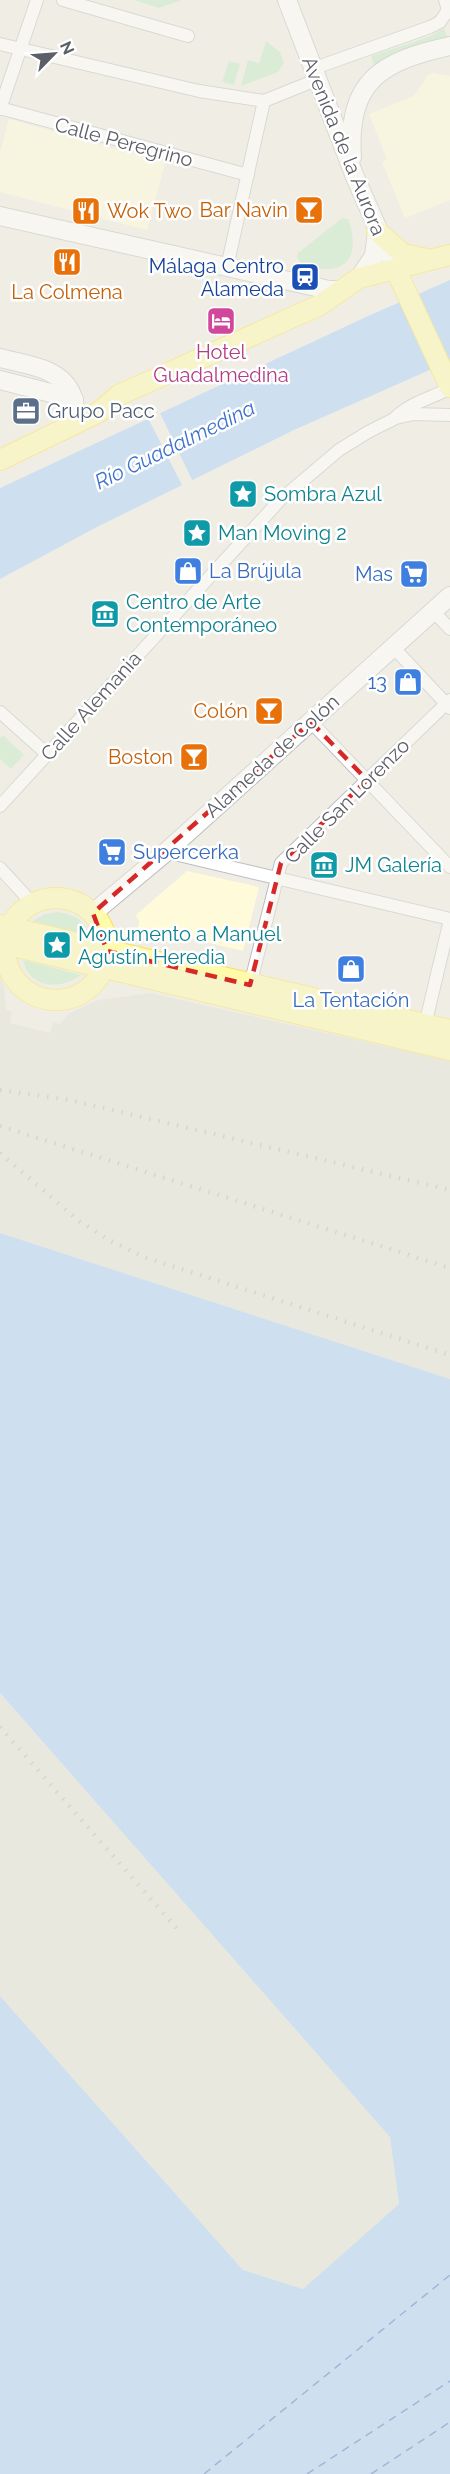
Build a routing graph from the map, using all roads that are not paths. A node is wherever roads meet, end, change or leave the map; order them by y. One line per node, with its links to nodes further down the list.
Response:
1 (38, 0): 8 (street)
2 (63, 0): 5 (street)
3 (287, 0): 9 (main road, Avenida de la Aurora)
4 (446, 5): 9 (street)
5 (188, 36)
6 (0, 44): 8 (street)
7 (450, 46): 12 (main road)
8 (19, 49): 10 (street); 11 (street)
9 (314, 75): 10 (street); 12 (main road, Avenida de la Aurora)
10 (264, 101): 13 (street)
11 (0, 108): 13 (street, Calle Peregrino)
12 (353, 174): 15 (main road, Avenida de la Aurora)
13 (248, 175): 18 (street)
14 (0, 216): 18 (main road)
15 (377, 231): 17 (main road); 19 (main road, Avenida de la Aurora); 20 (main road)
16 (450, 255): 17 (main road)
17 (430, 259): 19 (main road)
18 (226, 267): 21 (main road)
19 (396, 270): 20 (main road); 24 (main road, Avenida de la Aurora)
20 (359, 278): 21 (main road)
21 (342, 290): 30 (main road)
22 (0, 358): 25 (main road)
23 (0, 380): 25 (main road)
24 (448, 382): 26 (street, Calle Alemania)
25 (74, 399): 30 (main road)
26 (426, 400): 27 (street); 29 (street, Calle Alemania)
27 (432, 416): 28 (street); 29 (street)
28 (450, 416)
29 (396, 418): 39 (street, Calle Alemania)
30 (61, 432): 31 (main road)
31 (6, 454)
32 (450, 596): 33 (main road, Alameda de Colón)
33 (433, 611): 34 (street); 35 (main road, Alameda de Colón)
34 (450, 628)
35 (393, 647): 36 (street); 38 (main road, Alameda de Colón)
36 (449, 704): 40 (street, Calle San Lorenzo)
37 (0, 712): 39 (street)
38 (310, 722): 40 (street); 42 (main road, Alameda de Colón)
39 (47, 754): 41 (street, Calle Alemania)
40 (367, 780): 43 (street); 45 (street, Calle San Lorenzo)
41 (0, 806)
42 (166, 852): 45 (street); 47 (main road, Alameda de Colón)
43 (450, 867)
44 (0, 868): 46 (street)
45 (277, 877): 48 (street); 51 (street, Calle San Lorenzo)
46 (32, 903): 47 (main road); 49 (main road)
47 (93, 913): 50 (main road)
48 (450, 920): 52 (street)
49 (4, 935): 50 (main road); 50 (main road)
50 (106, 960): 51 (main road); 54 (main road)
51 (250, 985): 52 (main road)
52 (425, 1025): 53 (main road)
53 (450, 1030)
54 (450, 1050)

